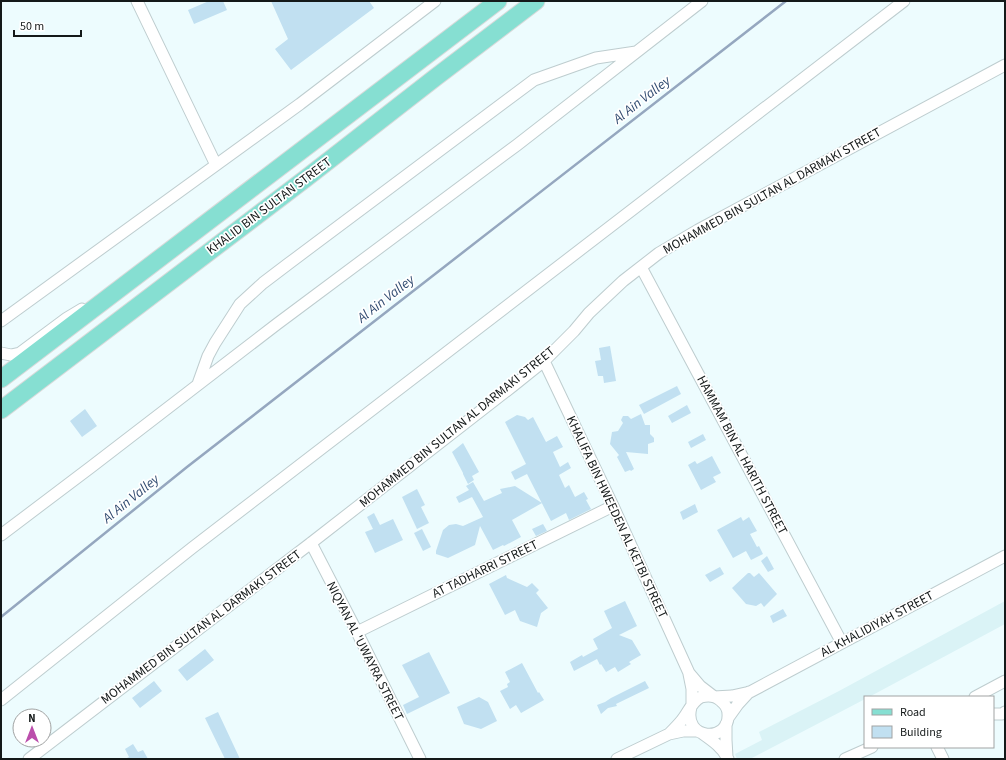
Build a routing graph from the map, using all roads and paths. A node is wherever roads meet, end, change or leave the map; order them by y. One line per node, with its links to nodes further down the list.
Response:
1 (137, 1): 11 (street)
2 (436, 1): 11 (street)
3 (498, 1): 13 (main road, KHALID BIN SULTAN STREET)
4 (511, 1): 10 (main road)
5 (536, 1): 10 (main road, KHALID BIN SULTAN STREET)
6 (702, 1): 8 (street)
7 (904, 1): 31 (street)
8 (636, 52): 18 (street); 18 (street)
9 (1005, 65): 12 (street, MOHAMMED BIN SULTAN AL DARMAKI STREET)
10 (436, 77): 19 (main road, KHALID BIN SULTAN STREET)
11 (216, 165): 14 (street)
12 (641, 267): 16 (street, MOHAMMED BIN SULTAN AL DARMAKI STREET); 25 (street, HAMMAM BIN AL HARITH STREET)
13 (105, 300): 15 (street); 17 (main road, KHALID BIN SULTAN STREET)
14 (1, 322)
15 (1, 353)
16 (544, 361): 20 (street, KHALIFA BIN HWEEDEN AL KETBI STREET); 22 (street, MOHAMMED BIN SULTAN AL DARMAKI STREET)
17 (1, 379)
18 (198, 384): 21 (street)
19 (1, 410)
20 (613, 506): 24 (street, AT TADHARRI STREET); 26 (street, KHALIFA BIN HWEEDEN AL KETBI STREET)
21 (1, 535)
22 (311, 543): 24 (street, NIQYAN AL 'UWAYRA STREET); 41 (street, MOHAMMED BIN SULTAN AL DARMAKI STREET)
23 (1005, 556): 25 (street, AL KHALIDIYAH STREET)
24 (357, 632): 42 (street, NIQYAN AL 'UWAYRA STREET)
25 (842, 643): 28 (street, AL KHALIDIYAH STREET)
26 (689, 673): 29 (street, KHALIFA BIN HWEEDEN AL KETBI STREET); 32 (street, KHALIFA BIN HWEEDEN AL KETBI STREET)
27 (1005, 681): 30 (street)
28 (750, 692): 29 (street, AL KHALIDIYAH STREET); 35 (street, AL KHALIDIYAH STREET)
29 (714, 696): 32 (street); 35 (street)
30 (977, 696)
31 (1, 700)
32 (692, 706): 36 (street); 37 (street)
33 (1005, 712): 34 (street)
34 (994, 714)
35 (727, 721): 36 (street); 40 (street)
36 (700, 733): 37 (street); 40 (street)
37 (669, 734): 43 (street)
38 (870, 748): 44 (street)
39 (938, 748): 45 (street)
40 (728, 758)
41 (29, 759)
42 (420, 759)
43 (617, 759)
44 (845, 759)
45 (943, 759)

